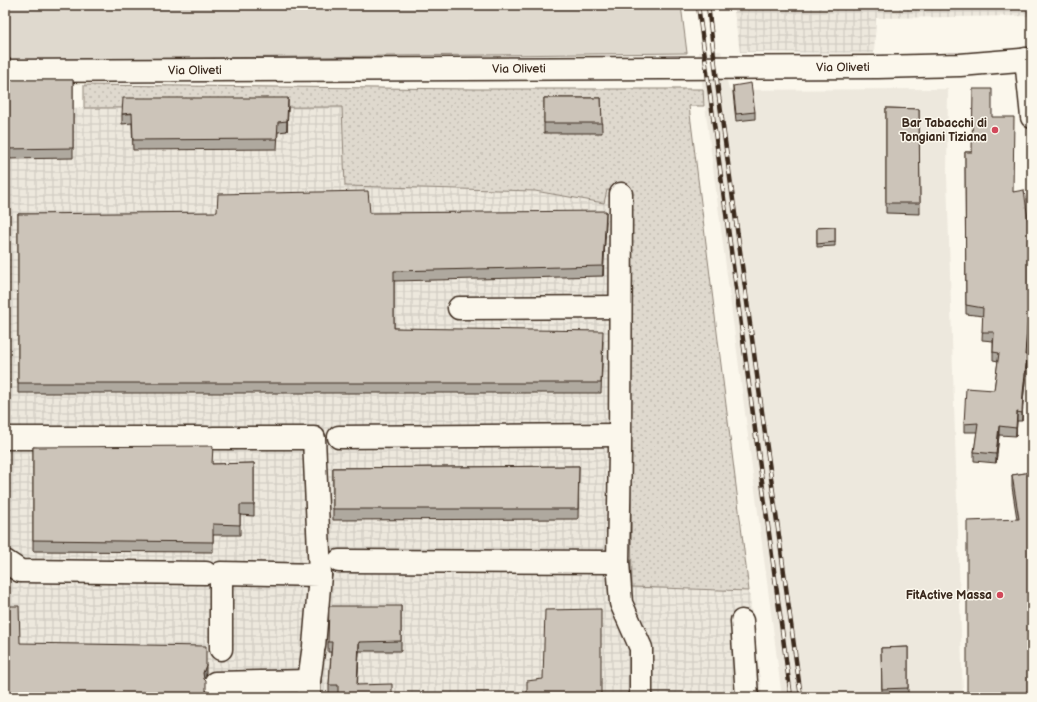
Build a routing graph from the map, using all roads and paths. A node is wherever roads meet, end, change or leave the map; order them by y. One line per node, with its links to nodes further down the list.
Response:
1 (1029, 59): 2 (main road, Via Oliveti); 3 (main road)
2 (5, 71)
3 (1032, 117)
4 (620, 194): 5 (main road)
5 (620, 307): 6 (main road); 7 (main road)
6 (459, 308)
7 (620, 435): 8 (main road); 11 (main road)
8 (329, 437): 9 (main road); 12 (main road)
9 (5, 438)
10 (5, 561): 13 (main road)
11 (618, 562): 12 (main road); 16 (main road)
12 (328, 565): 13 (main road); 15 (main road)
13 (213, 573): 15 (main road)
14 (742, 621): 17 (main road)
15 (309, 689)
16 (641, 697)
17 (747, 697)

